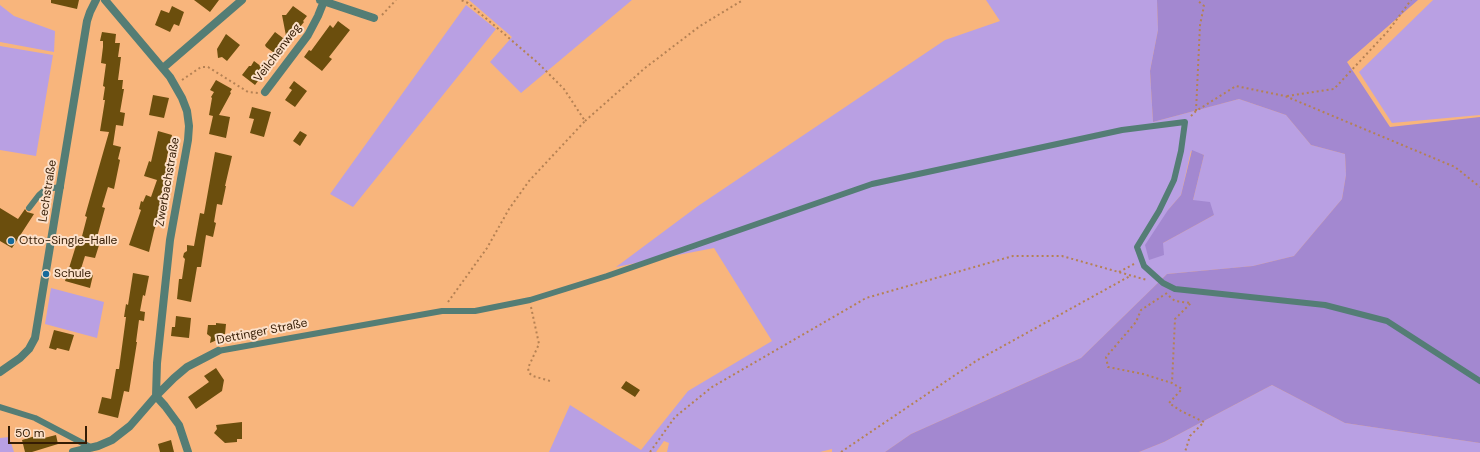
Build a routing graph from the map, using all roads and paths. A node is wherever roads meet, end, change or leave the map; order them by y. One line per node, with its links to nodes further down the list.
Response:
1 (96, 0): 16 (street, Lechstraße)
2 (105, 0): 11 (street, Zwerbachstraße)
3 (242, 0): 11 (street)
4 (396, 0): 10 (path)
5 (461, 0): 15 (path)
6 (743, 0): 15 (path)
7 (1197, 0): 14 (path)
8 (1411, 0): 14 (path)
9 (322, 1): 10 (street); 13 (street, Veilchenweg)
10 (374, 18)
11 (163, 68): 12 (street, Zwerbachstraße)
12 (175, 85): 13 (path, Veilchenweg); 30 (street, Zwerbachstraße)
13 (265, 92)
14 (1285, 96): 17 (path)
15 (585, 121): 24 (path)
16 (61, 187): 18 (lane); 26 (street, Lechstraße)
17 (1480, 187)
18 (29, 208)
19 (1137, 247): 20 (path); 22 (lane); 23 (lane, Dettinger Straße)
20 (1119, 272): 21 (path); 35 (path)
21 (1130, 276): 22 (path); 36 (path)
22 (1163, 284): 28 (lane)
23 (530, 300): 24 (lane, Dettinger Straße); 27 (path)
24 (442, 311): 25 (lane, Dettinger Straße)
25 (218, 352): 30 (street, Dettinger Straße)
26 (0, 372)
27 (550, 381)
28 (1480, 381)
29 (1172, 384): 29 (path); 37 (path)
30 (156, 396): 32 (street, Dettinger Straße); 34 (street)
31 (0, 407): 32 (lane)
32 (97, 449): 33 (street, Dettinger Straße)
33 (73, 452)
34 (188, 452)
35 (650, 452)
36 (841, 452)
37 (1185, 452)

